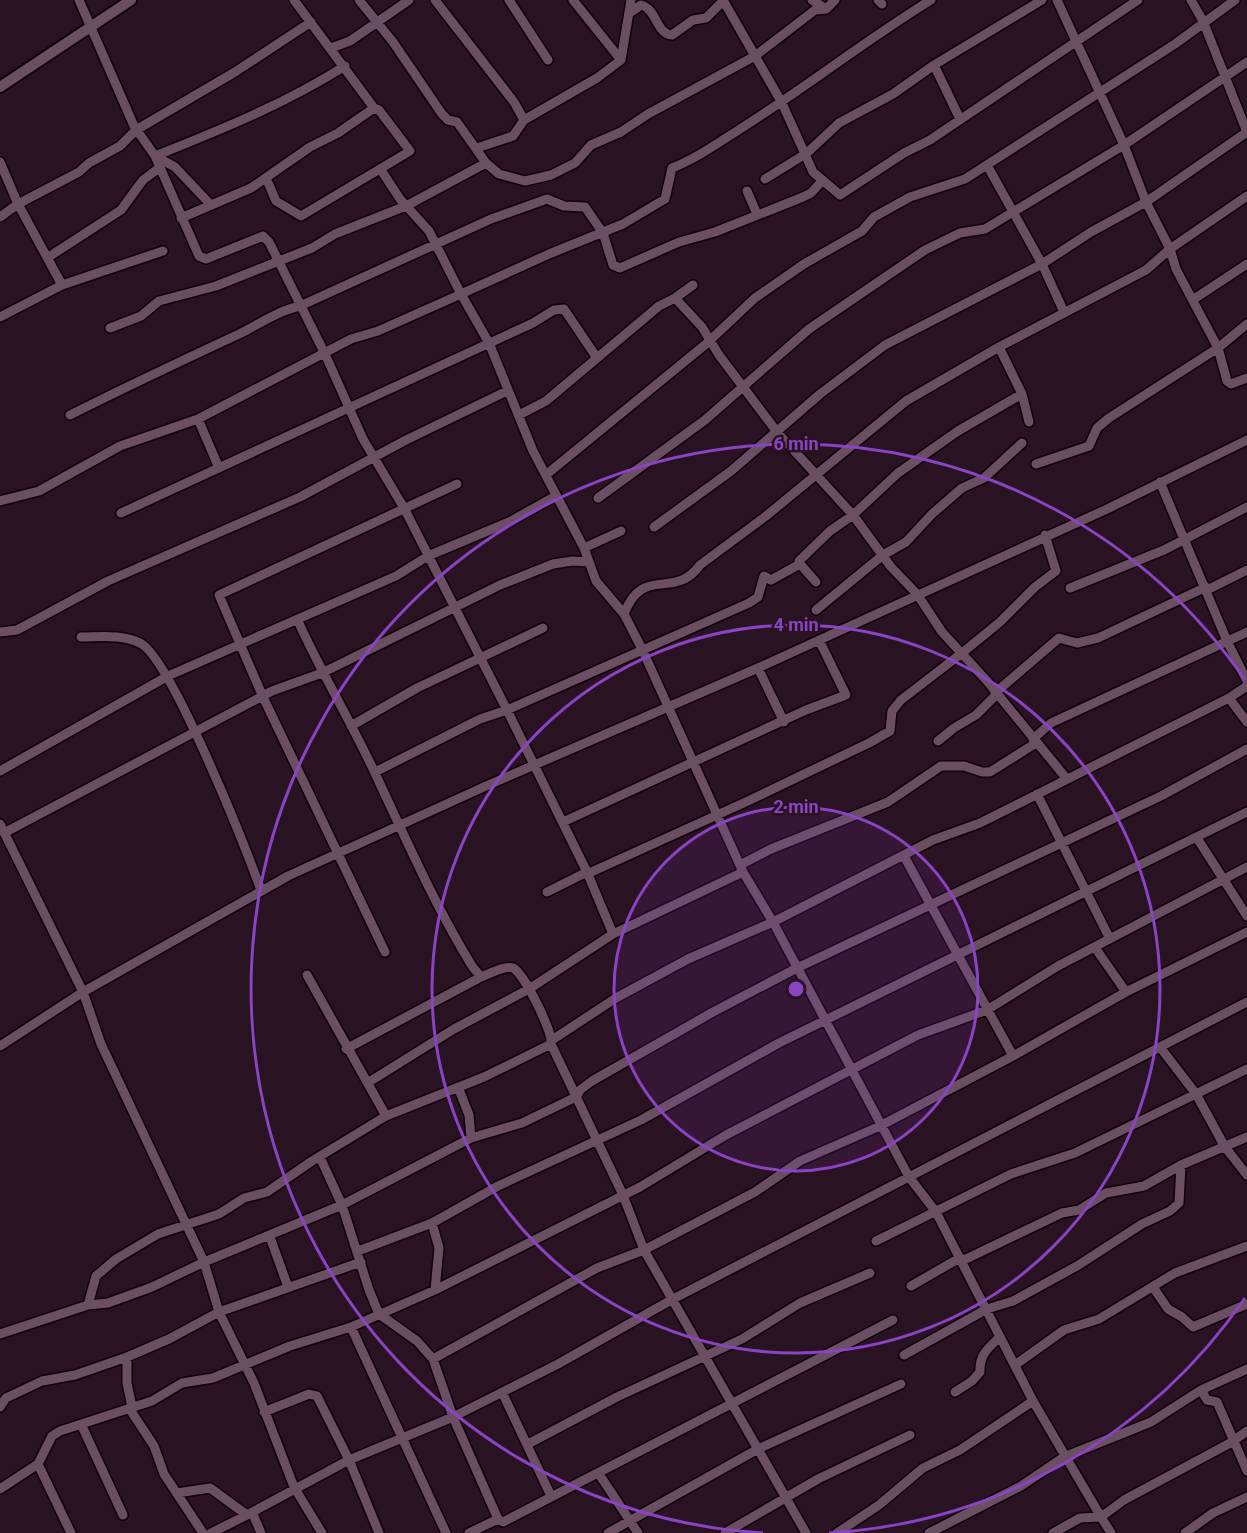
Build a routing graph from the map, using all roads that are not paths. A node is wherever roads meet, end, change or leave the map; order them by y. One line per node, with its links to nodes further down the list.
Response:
1 (79, 0): 24 (street)
2 (130, 0): 24 (street)
3 (294, 0): 22 (street)
4 (359, 0): 23 (street)
5 (409, 0): 23 (street)
6 (435, 0): 39 (street)
7 (509, 0): 28 (street)
8 (573, 0): 29 (street)
9 (631, 0): 20 (street)
10 (723, 0): 20 (street); 27 (street)
11 (812, 0): 19 (street)
12 (835, 0): 19 (street)
13 (931, 0): 36 (street)
14 (1042, 0): 31 (street)
15 (1057, 0): 25 (street)
16 (1138, 0): 25 (street)
17 (1191, 0): 21 (street)
18 (1235, 0): 21 (street)
19 (826, 9): 27 (street)
20 (631, 12): 29 (street)
21 (1203, 21): 33 (street); 35 (street)
22 (311, 22): 26 (street); 40 (street)
23 (378, 22): 26 (street); 43 (street)
24 (90, 27): 34 (street); 40 (street)
25 (1076, 42): 35 (street); 38 (street)
26 (331, 48): 32 (street)
27 (755, 56): 36 (street); 47 (street)
28 (548, 60)
29 (621, 60): 39 (street)
30 (1247, 62): 33 (street)
31 (933, 65): 38 (street); 44 (street)
32 (345, 66): 37 (street); 45 (street)
33 (1225, 76): 41 (street); 42 (street)
34 (0, 87)
35 (1100, 92): 42 (street); 48 (street)
36 (782, 103): 44 (street); 64 (street)
37 (374, 108): 50 (street); 51 (street)
38 (960, 119): 53 (street)
39 (524, 120): 43 (street)
40 (136, 129): 45 (street); 57 (street)
41 (1247, 132): 56 (street)
42 (1124, 145): 56 (street); 60 (street)
43 (477, 148): 47 (street)
44 (807, 153): 52 (street); 53 (street)
45 (155, 156): 49 (street); 58 (street)
46 (0, 162): 57 (street)
47 (486, 163): 59 (street)
48 (987, 165): 60 (street); 82 (street)
49 (159, 168): 63 (street); 68 (street)
50 (381, 170): 51 (street); 59 (street)
51 (266, 178): 58 (street)
52 (765, 179)
53 (822, 181): 61 (street)
54 (747, 191): 61 (street)
55 (1247, 196): 66 (street)
56 (1146, 202): 66 (street); 70 (street)
57 (18, 204): 62 (street); 68 (street)
58 (210, 204): 63 (street)
59 (406, 206): 65 (street); 69 (street)
60 (1014, 212): 70 (street); 89 (street)
61 (757, 214): 64 (street)
62 (0, 217)
63 (181, 218): 69 (street)
64 (603, 233): 65 (street); 74 (street)
65 (436, 244): 74 (street); 77 (street)
66 (1170, 249): 76 (street); 78 (street)
67 (163, 251): 72 (street)
68 (47, 258): 72 (street)
69 (279, 260): 77 (street); 81 (street)
70 (1042, 264): 78 (street); 97 (street)
71 (1247, 264): 76 (street)
72 (62, 285): 79 (street)
73 (693, 285): 75 (street)
74 (461, 294): 83 (street); 86 (street)
75 (675, 298): 82 (street); 87 (street)
76 (1194, 300): 85 (street)
77 (300, 306): 86 (street); 93 (street)
78 (1064, 312): 84 (street)
79 (0, 317)
80 (1247, 324): 85 (street)
81 (110, 328)
82 (711, 339): 89 (street); 103 (street)
83 (489, 343): 87 (street); 90 (street); 92 (street)
84 (999, 347): 91 (street); 104 (street)
85 (1218, 348): 88 (street); 101 (street)
86 (325, 354): 92 (street); 95 (street)
87 (597, 358): 94 (street)
88 (1247, 378)
89 (746, 387): 97 (street); 108 (street)
90 (507, 391): 94 (street); 100 (street)
91 (1022, 394): 96 (street); 113 (street)
92 (349, 408): 100 (street); 102 (street)
93 (70, 415)
94 (519, 415): 103 (street)
95 (198, 419): 102 (street); 109 (street)
96 (1029, 422)
97 (777, 432): 104 (street); 114 (street)
98 (1247, 440): 105 (street)
99 (1022, 443): 119 (street)
100 (375, 459): 111 (street); 133 (street)
101 (1036, 464)
102 (219, 468): 112 (street)
103 (547, 474): 107 (street)
104 (817, 474): 113 (street); 130 (street)
105 (1160, 482): 116 (street); 117 (street)
106 (456, 484): 111 (street)
107 (556, 496): 118 (street); 120 (street)
108 (598, 498)
109 (0, 501)
110 (1247, 507): 117 (street)
111 (404, 508): 120 (street); 138 (street)
112 (121, 513)
113 (853, 515): 119 (street); 122 (street)
114 (654, 527)
115 (621, 531): 118 (street)
116 (1045, 535): 127 (street); 140 (street)
117 (1185, 538): 125 (street); 126 (street)
118 (584, 548): 121 (street)
119 (883, 555): 127 (street); 129 (street)
120 (428, 556): 128 (street); 131 (street)
121 (589, 562): 128 (street); 130 (street)
122 (800, 564): 124 (street); 139 (street)
123 (1247, 570): 126 (street)
124 (816, 582)
125 (1070, 588)
126 (1206, 589): 137 (street); 147 (street)
127 (917, 594): 136 (street); 140 (street)
128 (455, 607): 141 (street); 143 (street)
129 (816, 610)
130 (624, 614): 139 (street)
131 (298, 621): 138 (street); 143 (street)
132 (543, 628): 141 (street)
133 (0, 632)
134 (1247, 632): 137 (street)
135 (81, 638): 144 (street)
136 (819, 640): 142 (street); 152 (street)
137 (1227, 641): 145 (street); 157 (street)
138 (238, 644): 144 (street); 148 (street)
139 (642, 649): 150 (street); 151 (street)
140 (962, 653): 147 (street); 166 (street)
141 (480, 658): 151 (street); 154 (street)
142 (758, 668): 150 (street); 152 (street)
143 (322, 673): 148 (street); 154 (street)
144 (168, 676): 155 (street); 161 (street)
145 (1247, 681)
146 (1247, 686): 149 (street)
147 (996, 694): 156 (street); 157 (street)
148 (263, 697): 155 (street); 172 (street)
149 (1229, 698): 153 (street); 163 (street)
150 (668, 708): 159 (street); 160 (street)
151 (507, 710): 160 (street); 162 (street)
152 (784, 722): 159 (street)
153 (1247, 722)
154 (351, 726): 162 (street)
155 (194, 731): 169 (street); 178 (street)
156 (938, 741)
157 (1034, 741): 163 (street); 175 (street)
158 (1247, 749): 171 (street)
159 (692, 762): 166 (street); 167 (street)
160 (533, 767): 167 (street); 168 (street)
161 (0, 771)
162 (375, 772): 168 (street)
163 (1066, 778): 164 (street)
164 (1037, 794): 171 (street); 173 (street)
165 (1247, 813): 170 (street)
166 (717, 815): 175 (street); 176 (street)
167 (562, 822): 176 (street)
168 (398, 827): 172 (street); 192 (street)
169 (2, 828): 194 (street)
170 (1197, 838): 177 (street); 179 (street)
171 (1061, 842): 179 (street); 181 (street)
172 (337, 854): 178 (street); 188 (street)
173 (904, 856): 181 (street); 183 (street)
174 (1247, 867): 177 (street)
175 (741, 869): 183 (street); 185 (street)
176 (587, 873): 180 (street); 185 (street)
177 (1223, 880): 182 (street); 186 (street)
178 (261, 890): 194 (street)
179 (1087, 891): 186 (street); 189 (street)
180 (548, 892)
181 (932, 904): 189 (street); 190 (street)
182 (1247, 916)
183 (773, 922): 190 (street); 199 (street)
184 (1247, 932): 195 (street)
185 (614, 934): 193 (street)
186 (1110, 939): 187 (street)
187 (1096, 949): 195 (street); 197 (street)
188 (385, 952)
189 (957, 953): 197 (street); 198 (street)
190 (797, 968): 198 (street); 209 (street)
191 (307, 975): 202 (street)
192 (481, 977): 193 (street); 202 (street)
193 (529, 989): 199 (street); 206 (street)
194 (83, 992): 200 (street); 224 (street)
195 (1126, 992): 203 (street)
196 (1247, 1002): 201 (street)
197 (987, 1010): 203 (street); 205 (street)
198 (825, 1020): 205 (street); 214 (street)
199 (552, 1042): 207 (street); 209 (street)
200 (0, 1046)
201 (1160, 1047): 208 (street); 219 (street)
202 (346, 1049): 206 (street)
203 (1013, 1056): 211 (street)
204 (1247, 1069): 208 (street)
205 (852, 1070): 211 (street); 220 (street)
206 (369, 1082): 210 (street)
207 (458, 1087): 210 (street); 213 (street)
208 (1196, 1094): 215 (street); 222 (street)
209 (576, 1097): 213 (street); 214 (street)
210 (386, 1116): 216 (street)
211 (880, 1126): 219 (street); 228 (street)
212 (1247, 1137): 215 (street)
213 (471, 1138): 221 (street)
214 (598, 1141): 220 (street); 223 (street)
215 (1225, 1147): 217 (street); 218 (street)
216 (320, 1157): 221 (street); 224 (street)
217 (1181, 1165): 230 (street); 241 (street)
218 (1247, 1175)
219 (909, 1177): 222 (street); 238 (street)
220 (623, 1195): 228 (street); 237 (street)
221 (342, 1205): 225 (street); 229 (street)
222 (936, 1212): 226 (street); 230 (street)
223 (432, 1223): 229 (street); 237 (street)
224 (186, 1225): 231 (street); 240 (street)
225 (270, 1237): 231 (street); 235 (street)
226 (876, 1241)
227 (1247, 1246): 236 (street)
228 (644, 1250): 238 (street); 251 (street)
229 (358, 1251): 232 (street)
230 (958, 1259): 234 (street); 241 (street)
231 (204, 1262): 240 (street); 242 (street)
232 (361, 1262): 235 (street); 243 (street)
233 (870, 1273): 248 (street)
234 (911, 1286)
235 (288, 1287): 242 (street)
236 (1153, 1287): 239 (street); 253 (street)
237 (435, 1290): 243 (street)
238 (673, 1299): 248 (street); 257 (street)
239 (1247, 1304)
240 (87, 1305): 246 (street)
241 (987, 1309): 247 (street); 249 (street)
242 (219, 1312): 250 (street); 252 (street)
243 (379, 1314): 245 (street); 251 (street)
244 (892, 1320): 261 (street)
245 (351, 1327): 252 (street); 269 (street)
246 (0, 1334)
247 (1000, 1337): 253 (street); 258 (street)
248 (703, 1355): 261 (street); 271 (street)
249 (904, 1355)
250 (127, 1357): 259 (street); 263 (street)
251 (434, 1359): 265 (street)
252 (244, 1364): 263 (street); 264 (street)
253 (1015, 1365): 260 (street)
254 (1247, 1370): 256 (street)
255 (901, 1384): 272 (street)
256 (1201, 1390): 270 (street); 273 (street)
257 (502, 1392): 265 (street); 271 (street)
258 (955, 1392)
259 (3, 1397): 262 (street)
260 (1033, 1401): 273 (street); 301 (street)
261 (731, 1406): 272 (street); 277 (street)
262 (0, 1407)
263 (131, 1407): 266 (street); 280 (street)
264 (264, 1412): 274 (street); 278 (street)
265 (453, 1417): 269 (street); 287 (street)
266 (81, 1424): 275 (street); 285 (street)
267 (1247, 1431): 270 (street)
268 (910, 1435): 283 (street)
269 (401, 1438): 274 (street); 295 (street)
270 (1232, 1442): 276 (street); 286 (street)
271 (528, 1444): 281 (street)
272 (758, 1449): 283 (street); 288 (street)
273 (1064, 1457): 286 (street); 302 (street)
274 (349, 1460): 278 (street); 294 (street)
275 (38, 1464): 279 (street); 289 (street)
276 (1247, 1471)
277 (599, 1474): 281 (street); 288 (street)
278 (294, 1487): 284 (street); 293 (street)
279 (0, 1489)
280 (177, 1493): 284 (street); 290 (street)
281 (550, 1496): 287 (street)
282 (1247, 1497): 305 (street)
283 (785, 1500): 299 (street); 300 (street)
284 (250, 1514): 291 (street); 292 (street)
285 (123, 1515)
286 (1101, 1517): 303 (street); 304 (street)
287 (498, 1519): 296 (street)
288 (630, 1521): 297 (street); 298 (street)
289 (71, 1533)
290 (202, 1533)
291 (211, 1533)
292 (261, 1533)
293 (322, 1533)
294 (379, 1533)
295 (446, 1533)
296 (470, 1533)
297 (608, 1533)
298 (638, 1533)
299 (725, 1533)
300 (806, 1533)
301 (837, 1533)
302 (929, 1533)
303 (1053, 1533)
304 (1111, 1533)
305 (1185, 1533)

